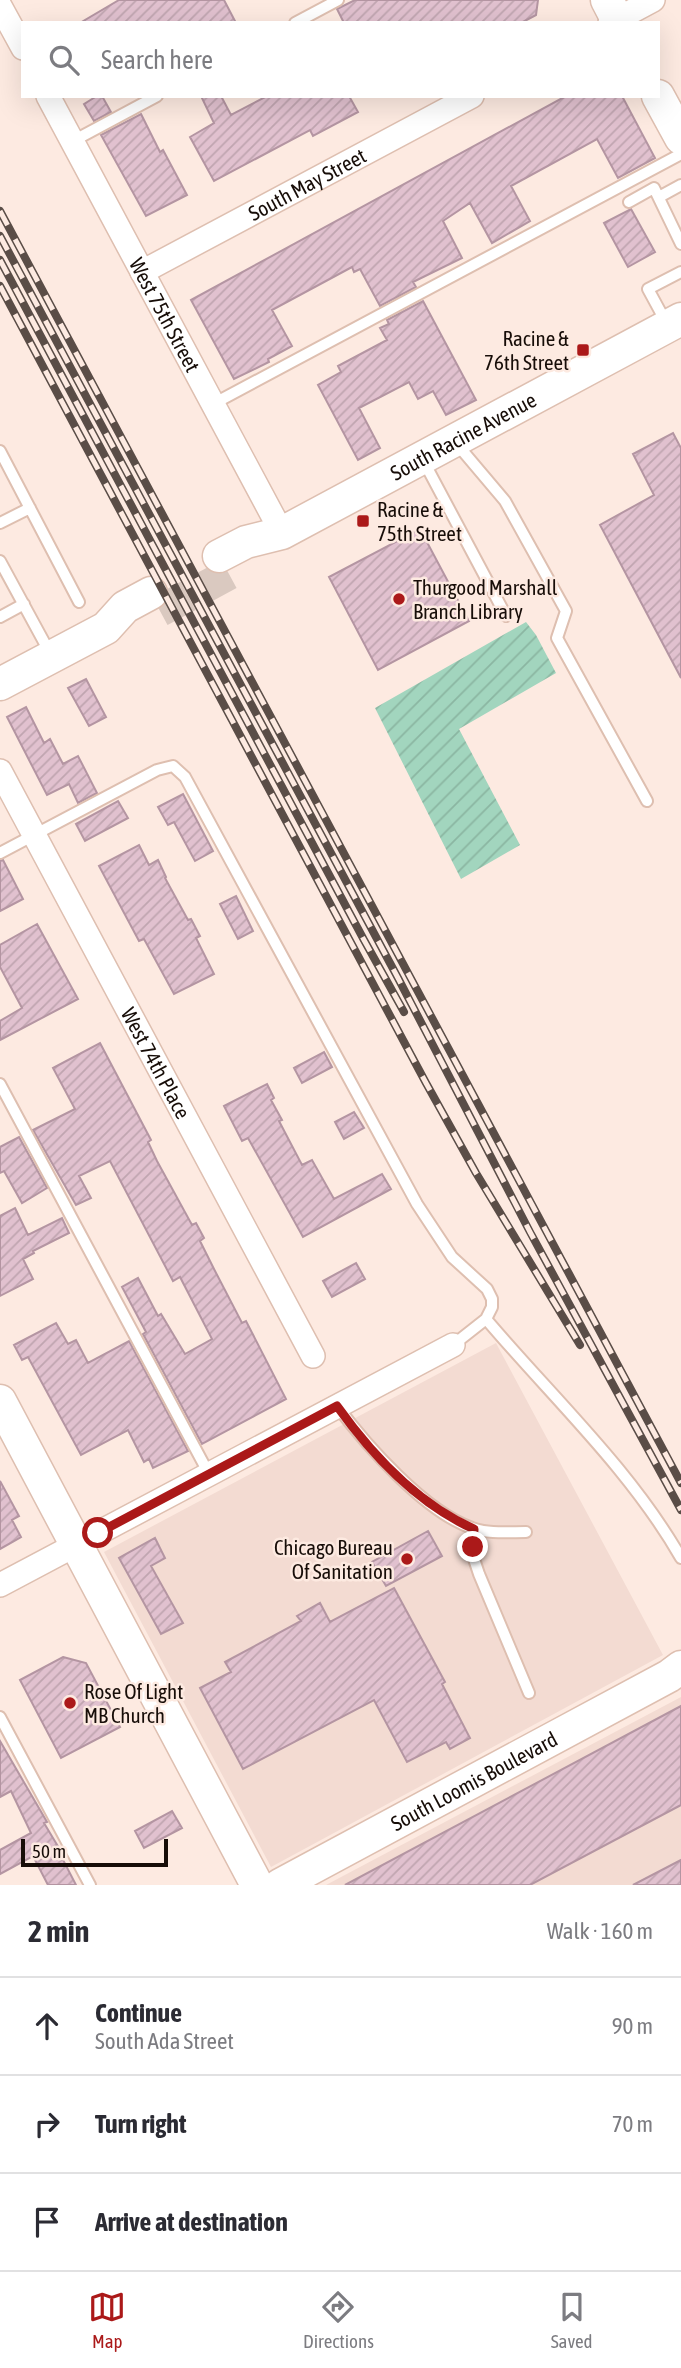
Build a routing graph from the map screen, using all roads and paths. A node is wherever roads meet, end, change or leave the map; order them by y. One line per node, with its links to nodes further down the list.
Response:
1 (338, 0): 5 (lane)
2 (653, 0): 4 (street)
3 (4, 7): 6 (street)
4 (613, 16)
5 (299, 21)
6 (21, 44)
7 (49, 98): 12 (street, West 75th Street)
8 (153, 98): 12 (lane)
9 (468, 98): 18 (street, South May Street)
10 (659, 98): 11 (street)
11 (681, 138)
12 (72, 141): 18 (street, West 75th Street)
13 (681, 154): 22 (lane)
14 (681, 185): 15 (lane)
15 (659, 197): 16 (lane); 17 (lane)
16 (629, 202)
17 (681, 244)
18 (142, 272): 22 (street, West 75th Street)
19 (678, 274): 20 (lane); 21 (lane)
20 (681, 286)
21 (674, 323): 23 (street, South Racine Avenue)
22 (213, 404): 28 (street, West 75th Street)
23 (454, 440): 25 (street, South Racine Avenue); 39 (lane)
24 (0, 451): 26 (lane)
25 (422, 458): 28 (street, South Racine Avenue); 34 (lane)
26 (30, 508): 27 (lane); 31 (lane)
27 (0, 523)
28 (282, 533): 30 (street, South Racine Avenue)
29 (0, 561): 33 (lane)
30 (224, 565)
31 (79, 602)
32 (156, 602): 36 (street)
33 (24, 604): 35 (lane); 36 (lane)
34 (506, 615)
35 (0, 617)
36 (52, 657): 37 (street)
37 (0, 684)
38 (0, 771): 40 (street, West 74th Place)
39 (647, 801)
40 (34, 834): 41 (lane); 43 (lane); 45 (street, West 74th Place)
41 (0, 853)
42 (0, 1084): 48 (lane)
43 (486, 1319): 44 (lane); 52 (lane)
44 (453, 1345): 47 (street)
45 (313, 1356)
46 (0, 1401): 51 (street)
47 (337, 1406): 48 (street); 49 (lane)
48 (209, 1474): 51 (street)
49 (474, 1529): 50 (lane); 55 (lane)
50 (526, 1532)
51 (77, 1544): 53 (street); 58 (street)
52 (681, 1558)
53 (0, 1585)
54 (677, 1672): 59 (street, South Loomis Boulevard)
55 (529, 1693)
56 (0, 1717): 57 (lane)
57 (90, 1885)
58 (257, 1885)
59 (280, 1885)

